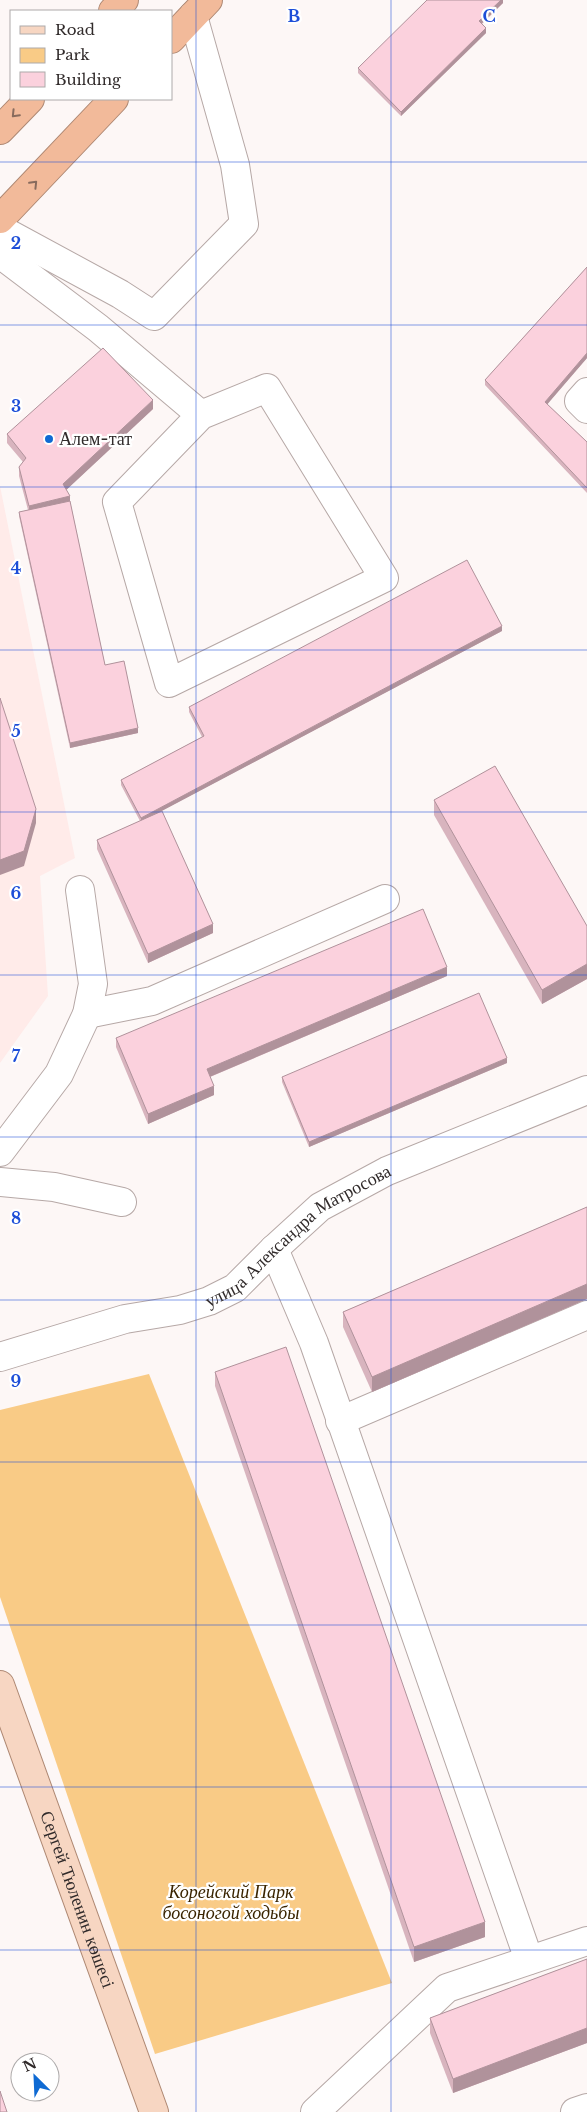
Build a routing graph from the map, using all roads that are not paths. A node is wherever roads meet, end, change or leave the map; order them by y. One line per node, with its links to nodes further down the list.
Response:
1 (124, 0): 3 (highway)
2 (200, 8): 4 (highway); 9 (street)
3 (114, 10)
4 (172, 38)
5 (29, 100): 7 (highway, one-way to 7)
6 (113, 100): 8 (highway, one-way to 6)
7 (0, 130)
8 (0, 219)
9 (0, 229)
10 (0, 254): 13 (street)
11 (587, 392): 12 (street)
12 (587, 409)
13 (201, 415): 13 (street)
14 (80, 890): 16 (street)
15 (385, 899): 16 (street)
16 (87, 1014): 18 (street)
17 (587, 1090): 21 (street, улица Александра Матросова)
18 (0, 1152)
19 (0, 1182): 20 (street)
20 (122, 1202)
21 (274, 1249): 23 (street, улица Александра Матросова); 24 (street)
22 (587, 1315): 24 (street)
23 (0, 1357)
24 (340, 1421): 27 (street)
25 (0, 1685): 29 (main road, Сергей Тюленин көшесі)
26 (587, 1941): 27 (street)
27 (529, 1960): 30 (street)
28 (587, 2108): 31 (street)
29 (154, 2112)
30 (315, 2112)
31 (575, 2112)

